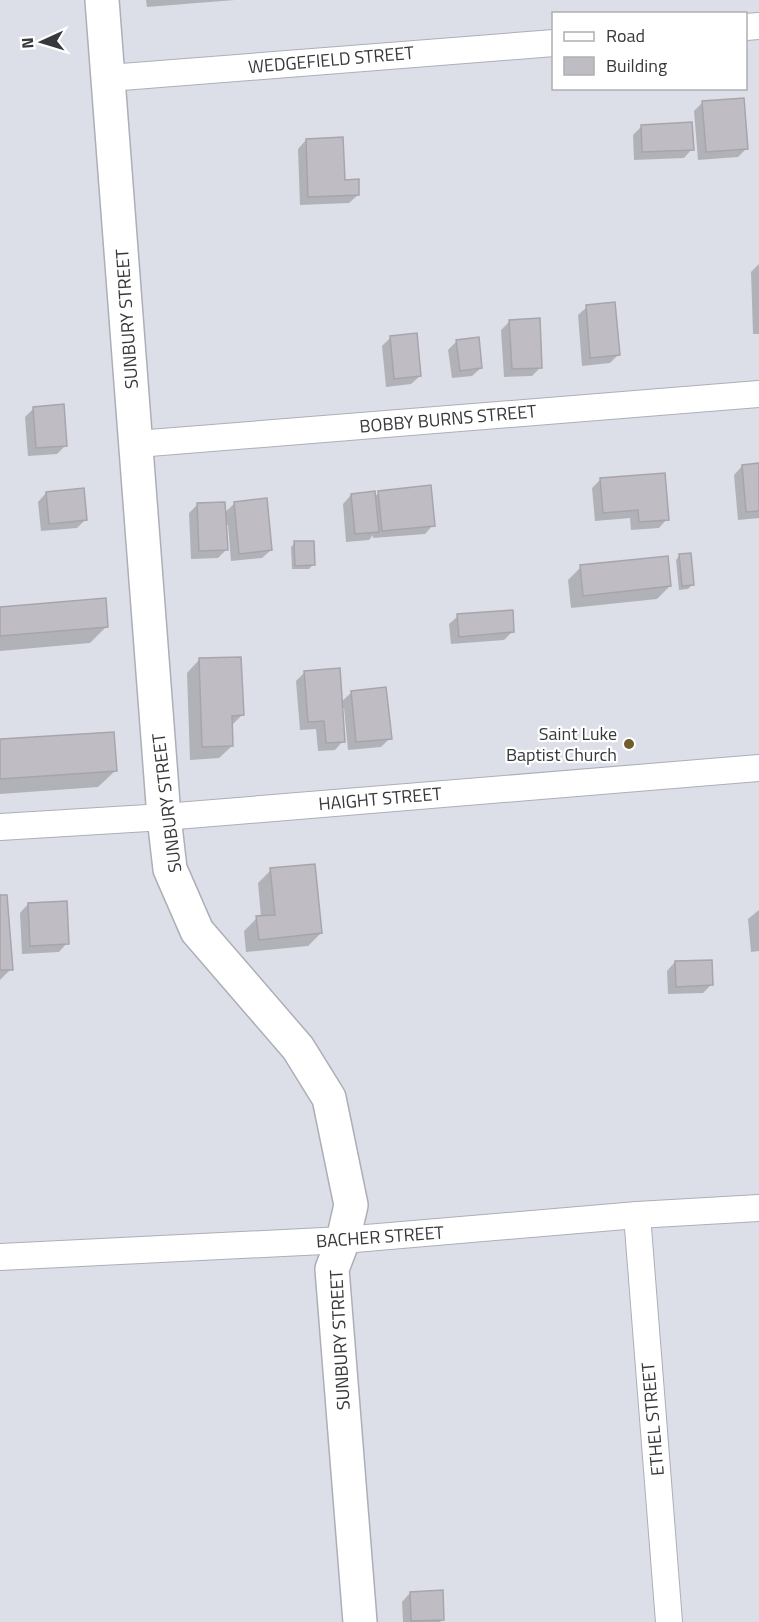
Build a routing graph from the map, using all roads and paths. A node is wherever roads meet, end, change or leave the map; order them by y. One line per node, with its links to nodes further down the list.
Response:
1 (102, 0): 3 (street, SUNBURY STREET)
2 (552, 43): 3 (street, WEDGEFIELD STREET)
3 (109, 78): 5 (street, SUNBURY STREET)
4 (759, 394): 5 (street, BOBBY BURNS STREET)
5 (137, 444): 7 (street, SUNBURY STREET)
6 (759, 768): 7 (street, HAIGHT STREET)
7 (164, 817): 8 (street, HAIGHT STREET); 11 (street, SUNBURY STREET)
8 (0, 827)
9 (759, 1208): 10 (street, BACHER STREET)
10 (637, 1215): 11 (street, BACHER STREET); 14 (street, ETHEL STREET)
11 (343, 1240): 12 (street, BACHER STREET); 13 (street, SUNBURY STREET)
12 (0, 1257)
13 (360, 1622)
14 (669, 1622)

